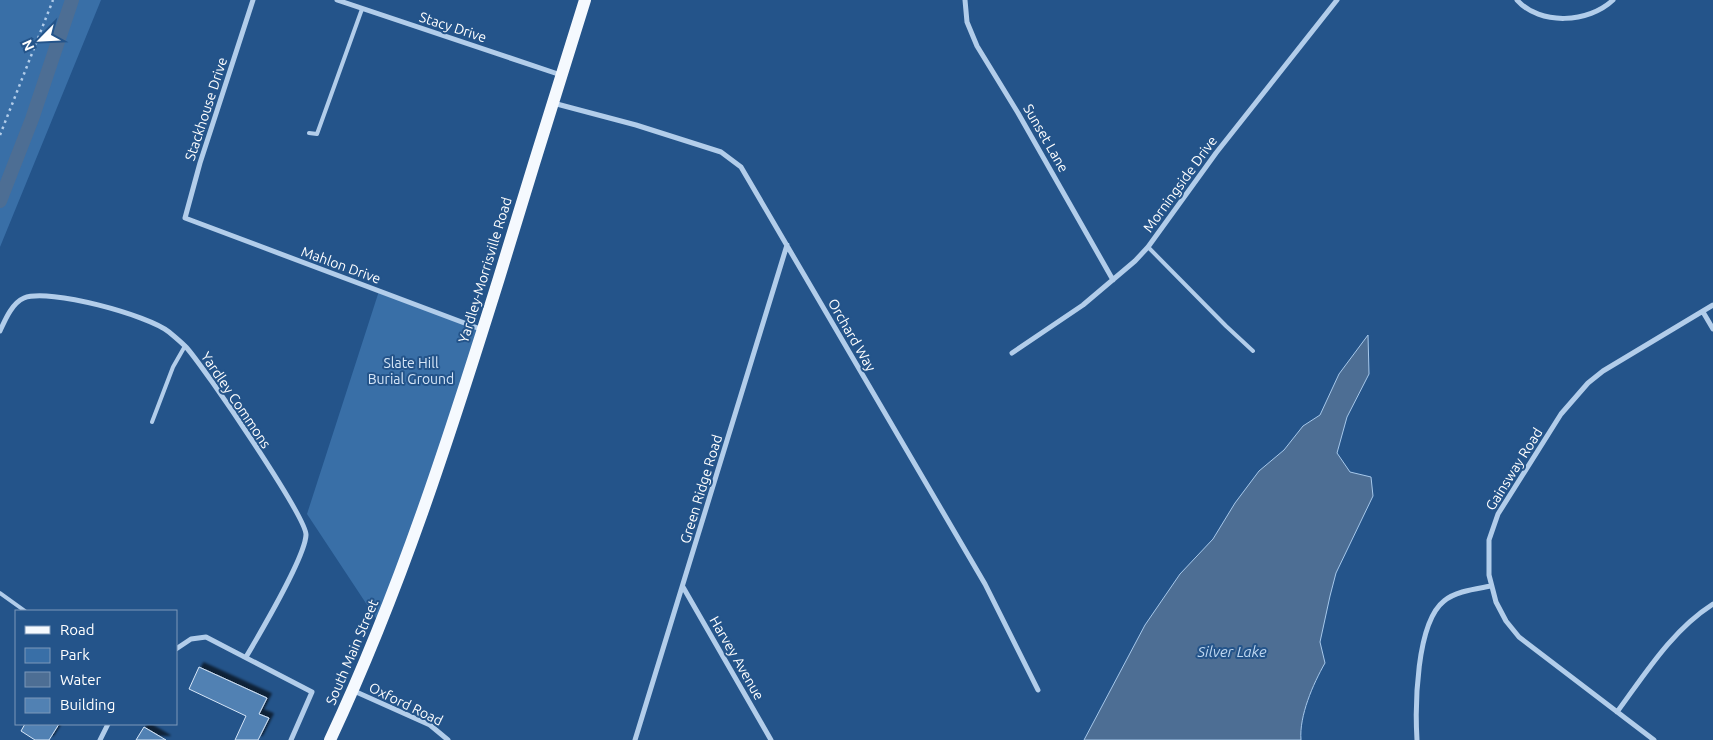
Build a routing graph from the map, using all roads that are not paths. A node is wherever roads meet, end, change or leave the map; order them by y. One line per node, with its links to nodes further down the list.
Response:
1 (253, 0): 12 (street, Stackhouse Drive)
2 (337, 0): 8 (street, Stacy Drive)
3 (585, 0): 9 (main road, Yardley-Morrisville Road)
4 (965, 0): 15 (street, Sunset Lane)
5 (1337, 0): 14 (street, Morningside Drive)
6 (1517, 0): 7 (street)
7 (1613, 0)
8 (362, 8): 9 (street, Stacy Drive); 11 (lane)
9 (562, 75): 10 (main road, Yardley-Morrisville Road)
10 (553, 103): 13 (street, Orchard Way); 19 (main road, Yardley-Morrisville Road)
11 (309, 133)
12 (192, 221): 19 (street, Mahlon Drive)
13 (787, 245): 27 (street, Green Ridge Road); 33 (street, Orchard Way)
14 (1148, 246): 15 (street, Morningside Drive); 22 (lane)
15 (1113, 280): 23 (street, Morningside Drive)
16 (1713, 305): 17 (street, Gainsway Road)
17 (1703, 312): 18 (street); 26 (street, Gainsway Road)
18 (1713, 329)
19 (483, 330): 25 (main road, Yardley-Morrisville Road)
20 (0, 331): 21 (street, Yardley Commons)
21 (185, 346): 24 (lane); 32 (street, Yardley Commons)
22 (1253, 351)
23 (1012, 353)
24 (152, 422)
25 (400, 575): 34 (main road, South Main Street)
26 (1491, 586): 35 (street, Gainsway Road); 43 (street)
27 (683, 587): 41 (street, Green Ridge Road); 42 (street, Harvey Avenue)
28 (0, 593): 30 (lane)
29 (1713, 604): 35 (street)
30 (24, 610)
31 (178, 648): 32 (street)
32 (246, 657): 38 (street)
33 (1038, 690)
34 (353, 691): 39 (main road, South Main Street); 40 (street, Oxford Road)
35 (1617, 712): 44 (street, Gainsway Road)
36 (108, 725): 37 (street)
37 (100, 740)
38 (291, 740)
39 (330, 740)
40 (448, 740)
41 (635, 740)
42 (771, 740)
43 (1417, 740)
44 (1654, 740)

